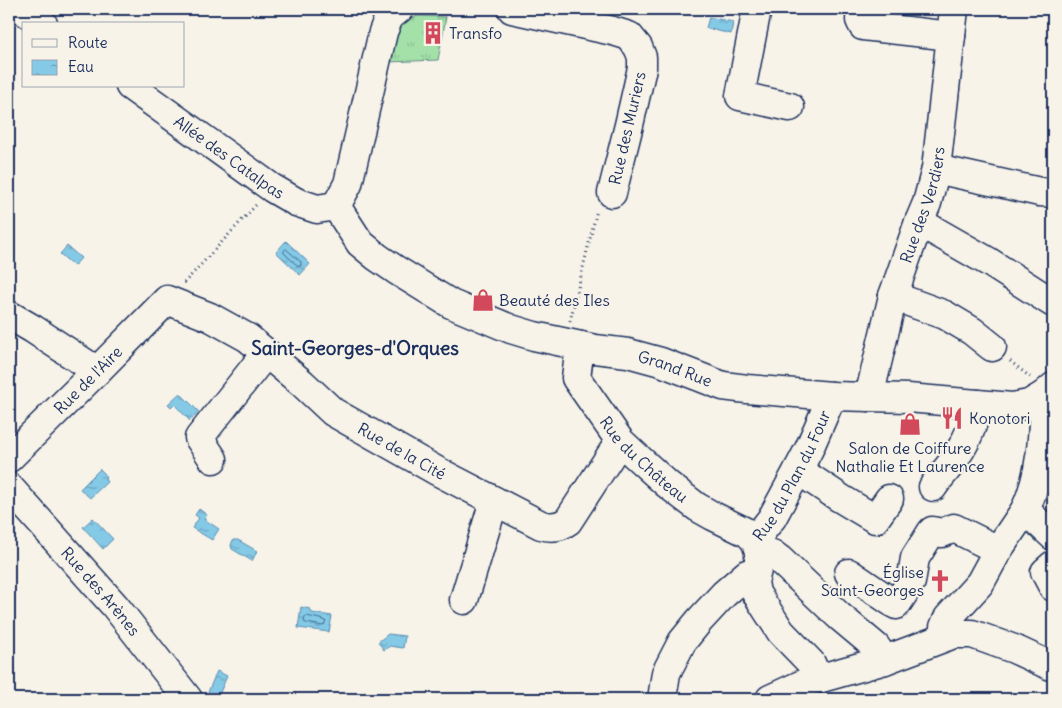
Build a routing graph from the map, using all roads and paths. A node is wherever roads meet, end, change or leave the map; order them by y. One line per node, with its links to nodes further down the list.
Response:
1 (22, 9): 7 (street)
2 (399, 9): 15 (street)
3 (512, 9): 13 (street, Rue des Muriers)
4 (757, 9): 10 (street)
5 (860, 9): 8 (street)
6 (954, 9): 8 (street, Rue des Verdiers)
7 (40, 22)
8 (951, 36): 11 (street, Rue des Verdiers)
9 (133, 88): 12 (street, Allée des Catalpas)
10 (790, 107)
11 (936, 170): 14 (street); 16 (street, Rue des Verdiers)
12 (272, 188): 15 (street, Allée des Catalpas); 18 (path)
13 (612, 193): 21 (path)
14 (1053, 193)
15 (336, 206): 21 (street, Grand Rue)
16 (919, 222): 17 (street, Rue des Verdiers); 19 (street)
17 (894, 296): 22 (street); 27 (street, Rue des Verdiers)
18 (167, 300): 23 (street, Rue de la Cité); 24 (street, Rue de l'Aire)
19 (1053, 303)
20 (9, 315): 24 (street)
21 (572, 344): 26 (street, Grand Rue); 29 (street, Rue du Château)
22 (992, 347): 25 (path)
23 (266, 353): 31 (street); 35 (street, Rue de la Cité)
24 (97, 371): 30 (street, Rue de l'Aire)
25 (1049, 391): 28 (street, Grand Rue); 36 (street)
26 (832, 396): 27 (street, Grand Rue); 32 (street, Rue du Plan du Four)
27 (870, 397): 28 (street, Grand Rue)
28 (978, 404): 34 (street)
29 (620, 441): 35 (street, Rue de la Cité); 40 (street, Rue du Château)
30 (9, 458)
31 (212, 459)
32 (798, 470): 37 (street); 40 (street, Rue du Plan du Four)
33 (9, 487): 49 (street, Rue des Arènes)
34 (933, 487)
35 (494, 501): 44 (street)
36 (1027, 506): 38 (street); 39 (street)
37 (876, 516)
38 (1053, 536)
39 (998, 550): 42 (street); 45 (street)
40 (756, 561): 46 (street, Rue du Château); 48 (street); 50 (street, Rue du Plan du Four)
41 (1053, 565): 43 (street)
42 (849, 573)
43 (1053, 587)
44 (464, 600)
45 (948, 635): 46 (street); 47 (street)
46 (885, 660): 48 (street)
47 (1053, 667)
48 (815, 686): 51 (street)
49 (188, 699)
50 (662, 699)
51 (770, 699)

